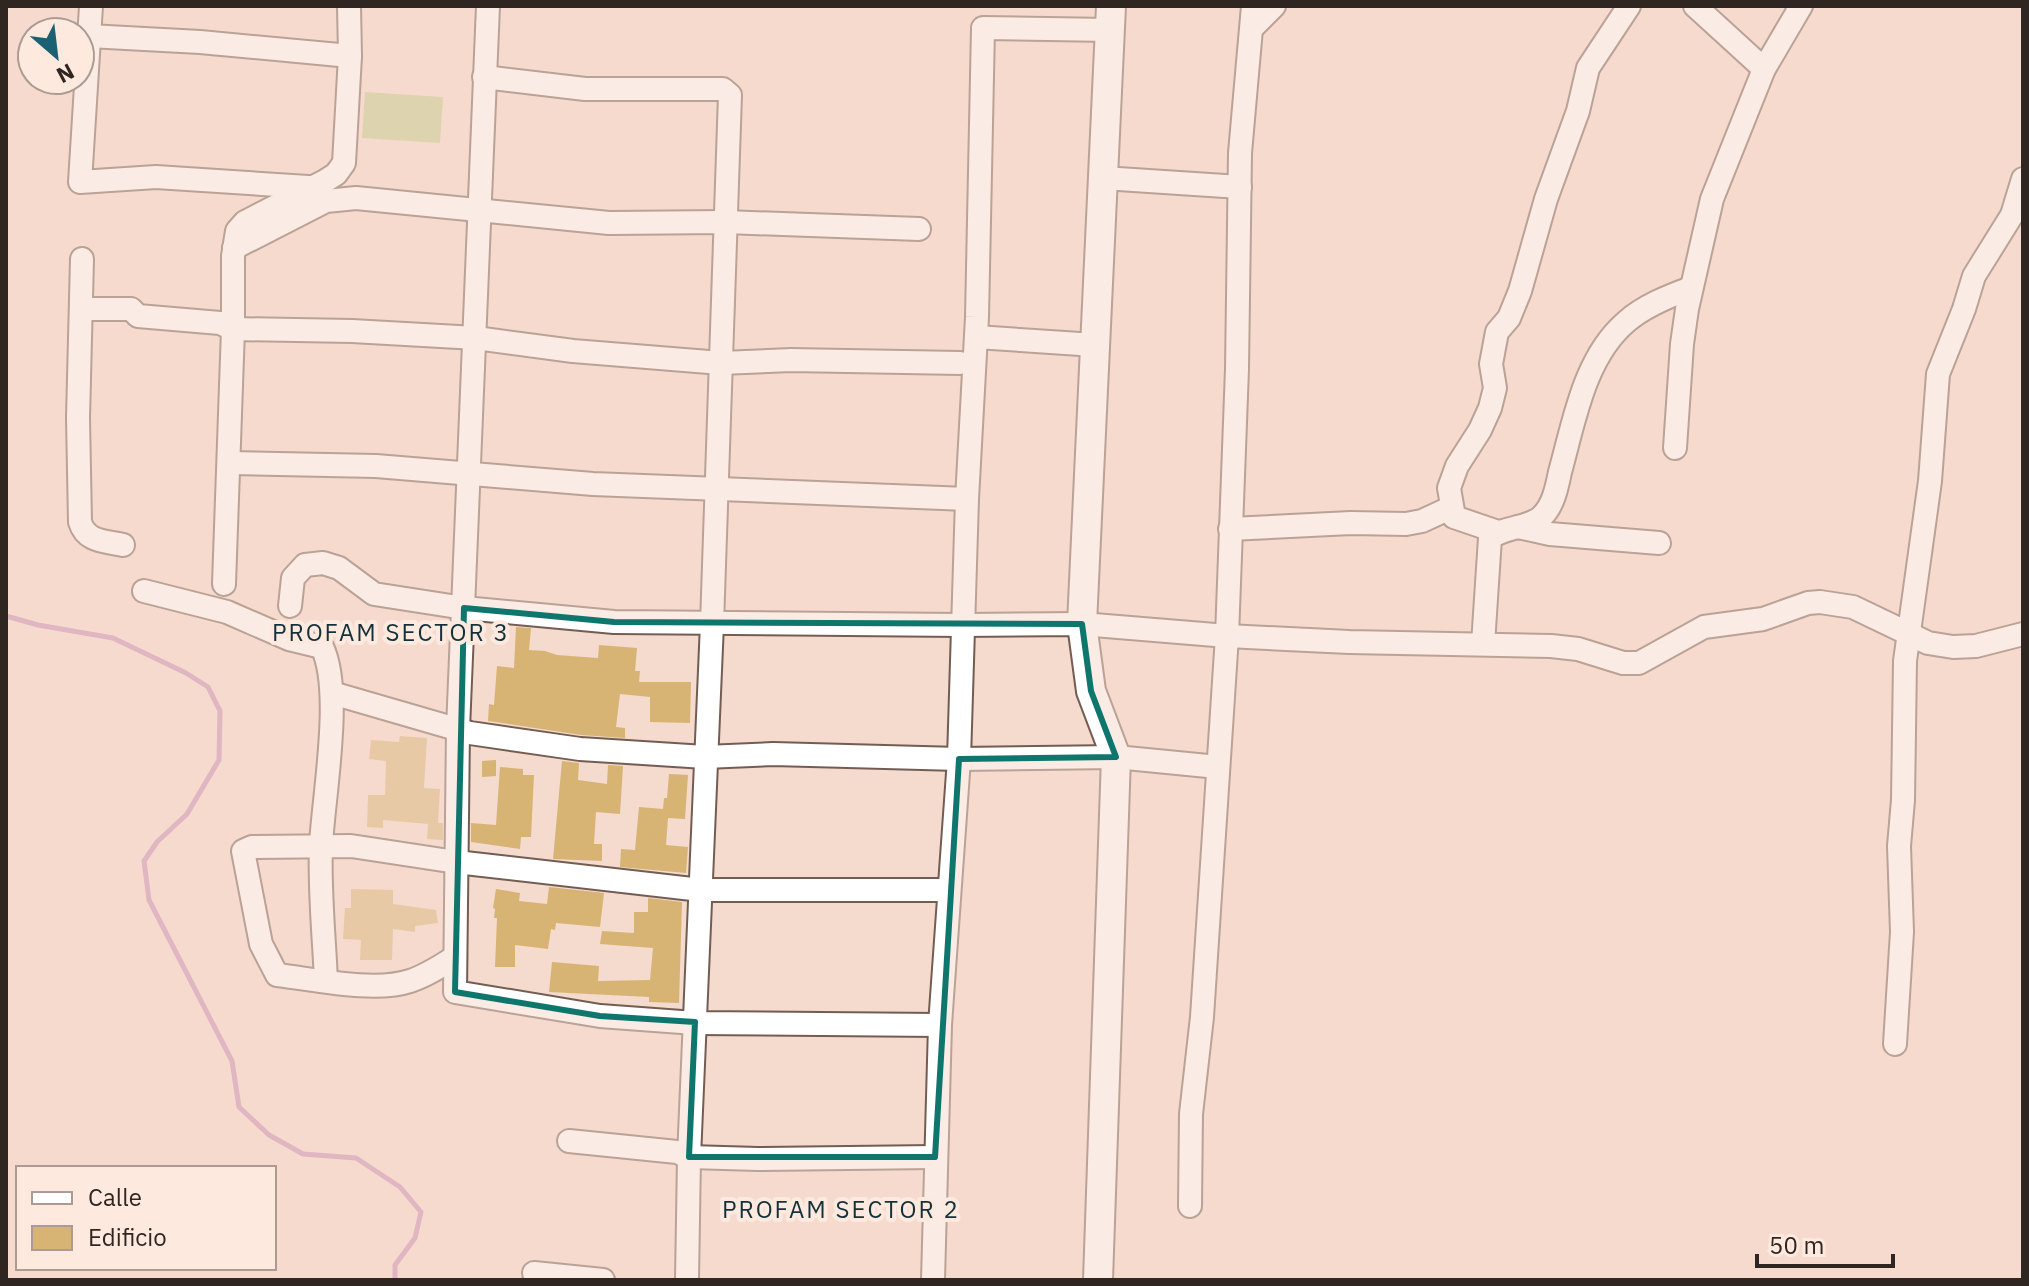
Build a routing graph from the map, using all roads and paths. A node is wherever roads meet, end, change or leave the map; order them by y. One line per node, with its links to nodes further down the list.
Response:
1 (349, 6): 10 (street)
2 (488, 6): 12 (street)
3 (1274, 6): 7 (street)
4 (1629, 6): 36 (street)
5 (1695, 6): 11 (street)
6 (1801, 6): 11 (street)
7 (1252, 17): 17 (street)
8 (1111, 18): 14 (main road); 26 (street)
9 (96, 36): 10 (street)
10 (350, 56): 16 (street)
11 (1764, 69): 23 (street)
12 (484, 77): 18 (street); 19 (street)
13 (85, 96): 16 (street)
14 (1103, 178): 17 (street); 28 (main road)
15 (2023, 179): 48 (street)
16 (309, 187): 21 (street)
17 (1240, 187): 37 (street)
18 (480, 208): 19 (street); 21 (street); 27 (street)
19 (725, 222): 20 (street); 29 (street)
20 (919, 229)
21 (234, 248): 25 (street)
22 (82, 259): 24 (street)
23 (1691, 288): 31 (street); 38 (street)
24 (81, 309): 25 (street); 40 (street)
25 (233, 329): 27 (street); 32 (street)
26 (976, 337): 28 (street); 35 (street)
27 (476, 338): 29 (street); 33 (street)
28 (1095, 345): 46 (main road)
29 (721, 363): 30 (street); 34 (street)
30 (960, 363)
31 (1675, 448)
32 (229, 463): 33 (street); 41 (street)
33 (470, 472): 34 (street); 44 (street)
34 (716, 490): 35 (street); 45 (street)
35 (967, 499): 47 (street)
36 (1450, 508): 37 (street); 38 (street)
37 (1230, 529): 50 (street)
38 (1508, 529): 39 (street); 51 (street)
39 (1659, 543)
40 (123, 545)
41 (224, 584)
42 (144, 591): 52 (street)
43 (290, 606): 44 (street)
44 (464, 608): 45 (street); 53 (street)
45 (712, 624): 47 (street); 54 (street)
46 (1082, 624): 47 (street); 50 (street); 55 (main road)
47 (961, 625): 56 (street)
48 (1909, 633): 49 (street); 51 (street); 66 (street)
49 (2023, 634)
50 (1227, 636): 51 (street); 57 (street)
51 (1483, 644)
52 (332, 693): 53 (street); 58 (street)
53 (458, 729): 54 (street); 59 (street)
54 (705, 757): 56 (street); 60 (street)
55 (1116, 757): 56 (street); 57 (street); 75 (main road)
56 (959, 759): 61 (street)
57 (1218, 767): 70 (street)
58 (321, 847): 59 (street); 63 (street); 63 (street)
59 (456, 862): 60 (street); 62 (street)
60 (701, 890): 61 (street); 64 (street)
61 (949, 890): 65 (street)
62 (455, 957): 63 (street); 64 (street)
63 (326, 981)
64 (695, 1023): 65 (street); 68 (street)
65 (940, 1025): 69 (street)
66 (1895, 1044)
67 (569, 1141): 68 (street)
68 (689, 1157): 69 (street); 73 (street)
69 (935, 1157): 74 (street)
70 (1190, 1206)
71 (534, 1273): 72 (street)
72 (603, 1280)
73 (687, 1280)
74 (933, 1280)
75 (1098, 1280)

